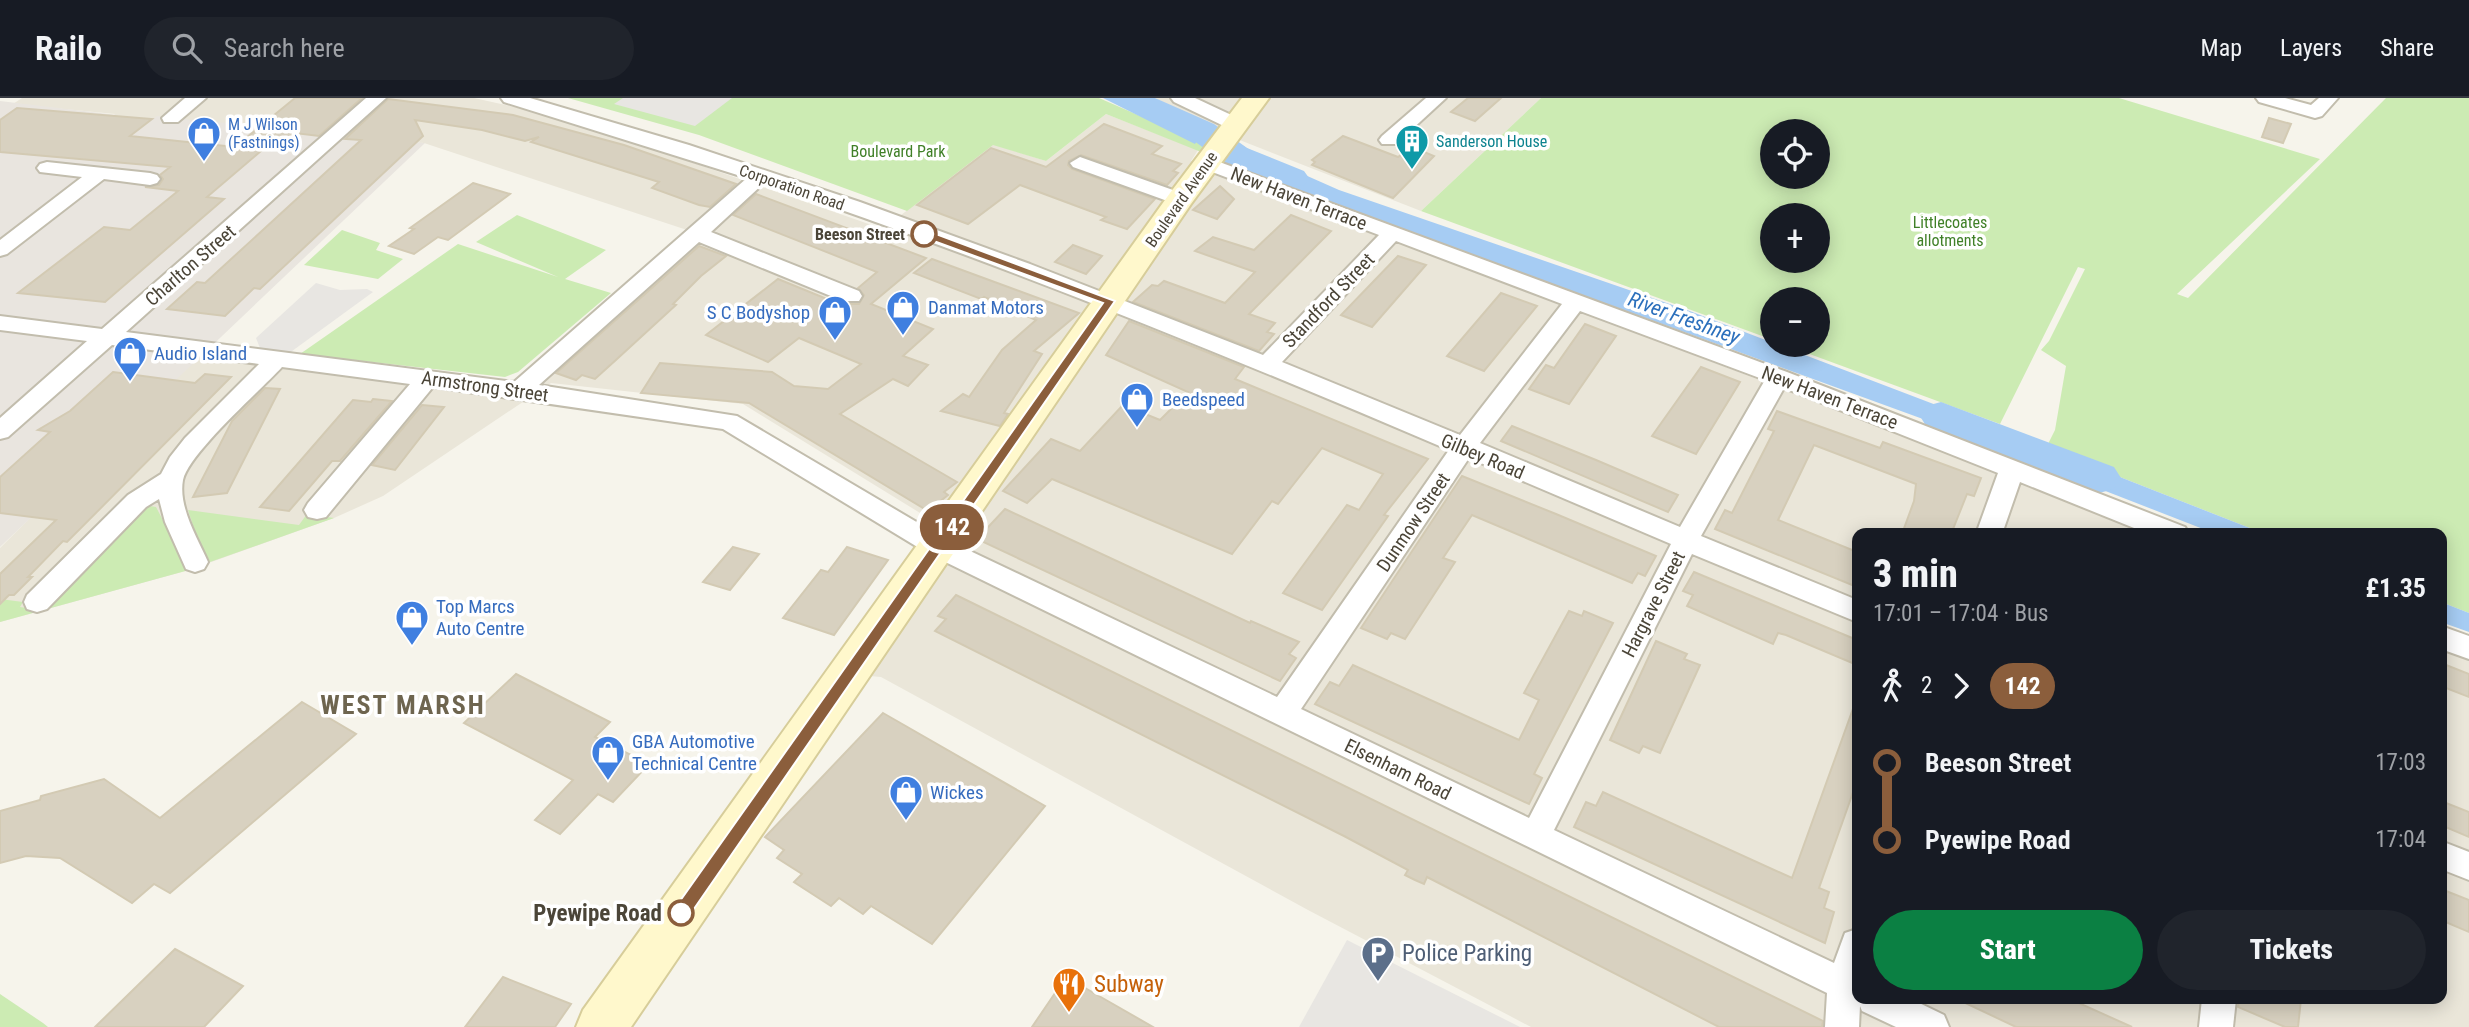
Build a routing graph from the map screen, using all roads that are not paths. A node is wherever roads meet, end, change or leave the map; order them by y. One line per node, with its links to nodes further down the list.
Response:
1 (197, 98): 9 (street)
2 (377, 98): 26 (street, Charlton Street)
3 (510, 98): 16 (street, Corporation Road)
4 (1180, 98): 10 (street)
5 (1256, 98): 10 (street, Boulevard Avenue)
6 (1437, 98): 11 (street)
7 (2264, 98): 8 (street)
8 (2329, 98)
9 (171, 118)
10 (1234, 126): 12 (street, Boulevard Avenue)
11 (1389, 140)
12 (1208, 161): 18 (street, Boulevard Avenue); 20 (street, New Haven Terrace)
13 (1080, 163): 18 (street)
14 (47, 168): 15 (street)
15 (100, 173): 17 (street); 21 (street)
16 (761, 176): 19 (street); 23 (street, Corporation Road)
17 (150, 179)
18 (1180, 199): 23 (street, Boulevard Avenue)
19 (696, 233): 22 (street); 31 (street)
20 (1391, 234): 24 (street, New Haven Terrace); 28 (street, Standford Street)
21 (0, 250)
22 (851, 296)
23 (1109, 301): 28 (street, Gilbey Road); 40 (street)
24 (1574, 302): 29 (street, New Haven Terrace); 33 (street, Dunmow Street)
25 (0, 323): 26 (street, Armstrong Street)
26 (107, 338): 27 (street, Armstrong Street); 32 (street, Charlton Street)
27 (276, 360): 30 (street, Armstrong Street); 35 (street)
28 (1265, 366): 33 (street, Gilbey Road)
29 (1779, 377): 34 (street, New Haven Terrace); 39 (street, Hargrave Street)
30 (427, 378): 31 (street, Armstrong Street); 36 (street)
31 (519, 390): 40 (street, Armstrong Street)
32 (0, 431)
33 (1463, 448): 39 (street, Gilbey Road); 46 (street, Dunmow Street)
34 (2012, 469): 37 (street); 38 (street, New Haven Terrace)
35 (171, 480): 41 (street); 42 (street)
36 (317, 510)
37 (1991, 528)
38 (2161, 528)
39 (1686, 540): 43 (street, Gilbey Road); 47 (street, Hargrave Street)
40 (938, 547): 46 (street, Elsenham Road); 53 (street)
41 (195, 562)
42 (37, 602)
43 (1852, 610)
44 (2447, 640): 45 (street)
45 (2469, 648)
46 (1283, 713): 47 (street, Elsenham Road)
47 (1536, 835): 50 (street, Elsenham Road)
48 (2447, 857): 49 (street)
49 (2469, 866)
50 (1851, 988): 54 (street)
51 (1884, 1004): 55 (street)
52 (2219, 1004): 56 (street)
53 (601, 1027)
54 (1842, 1027)
55 (1932, 1027)
56 (2217, 1027)

